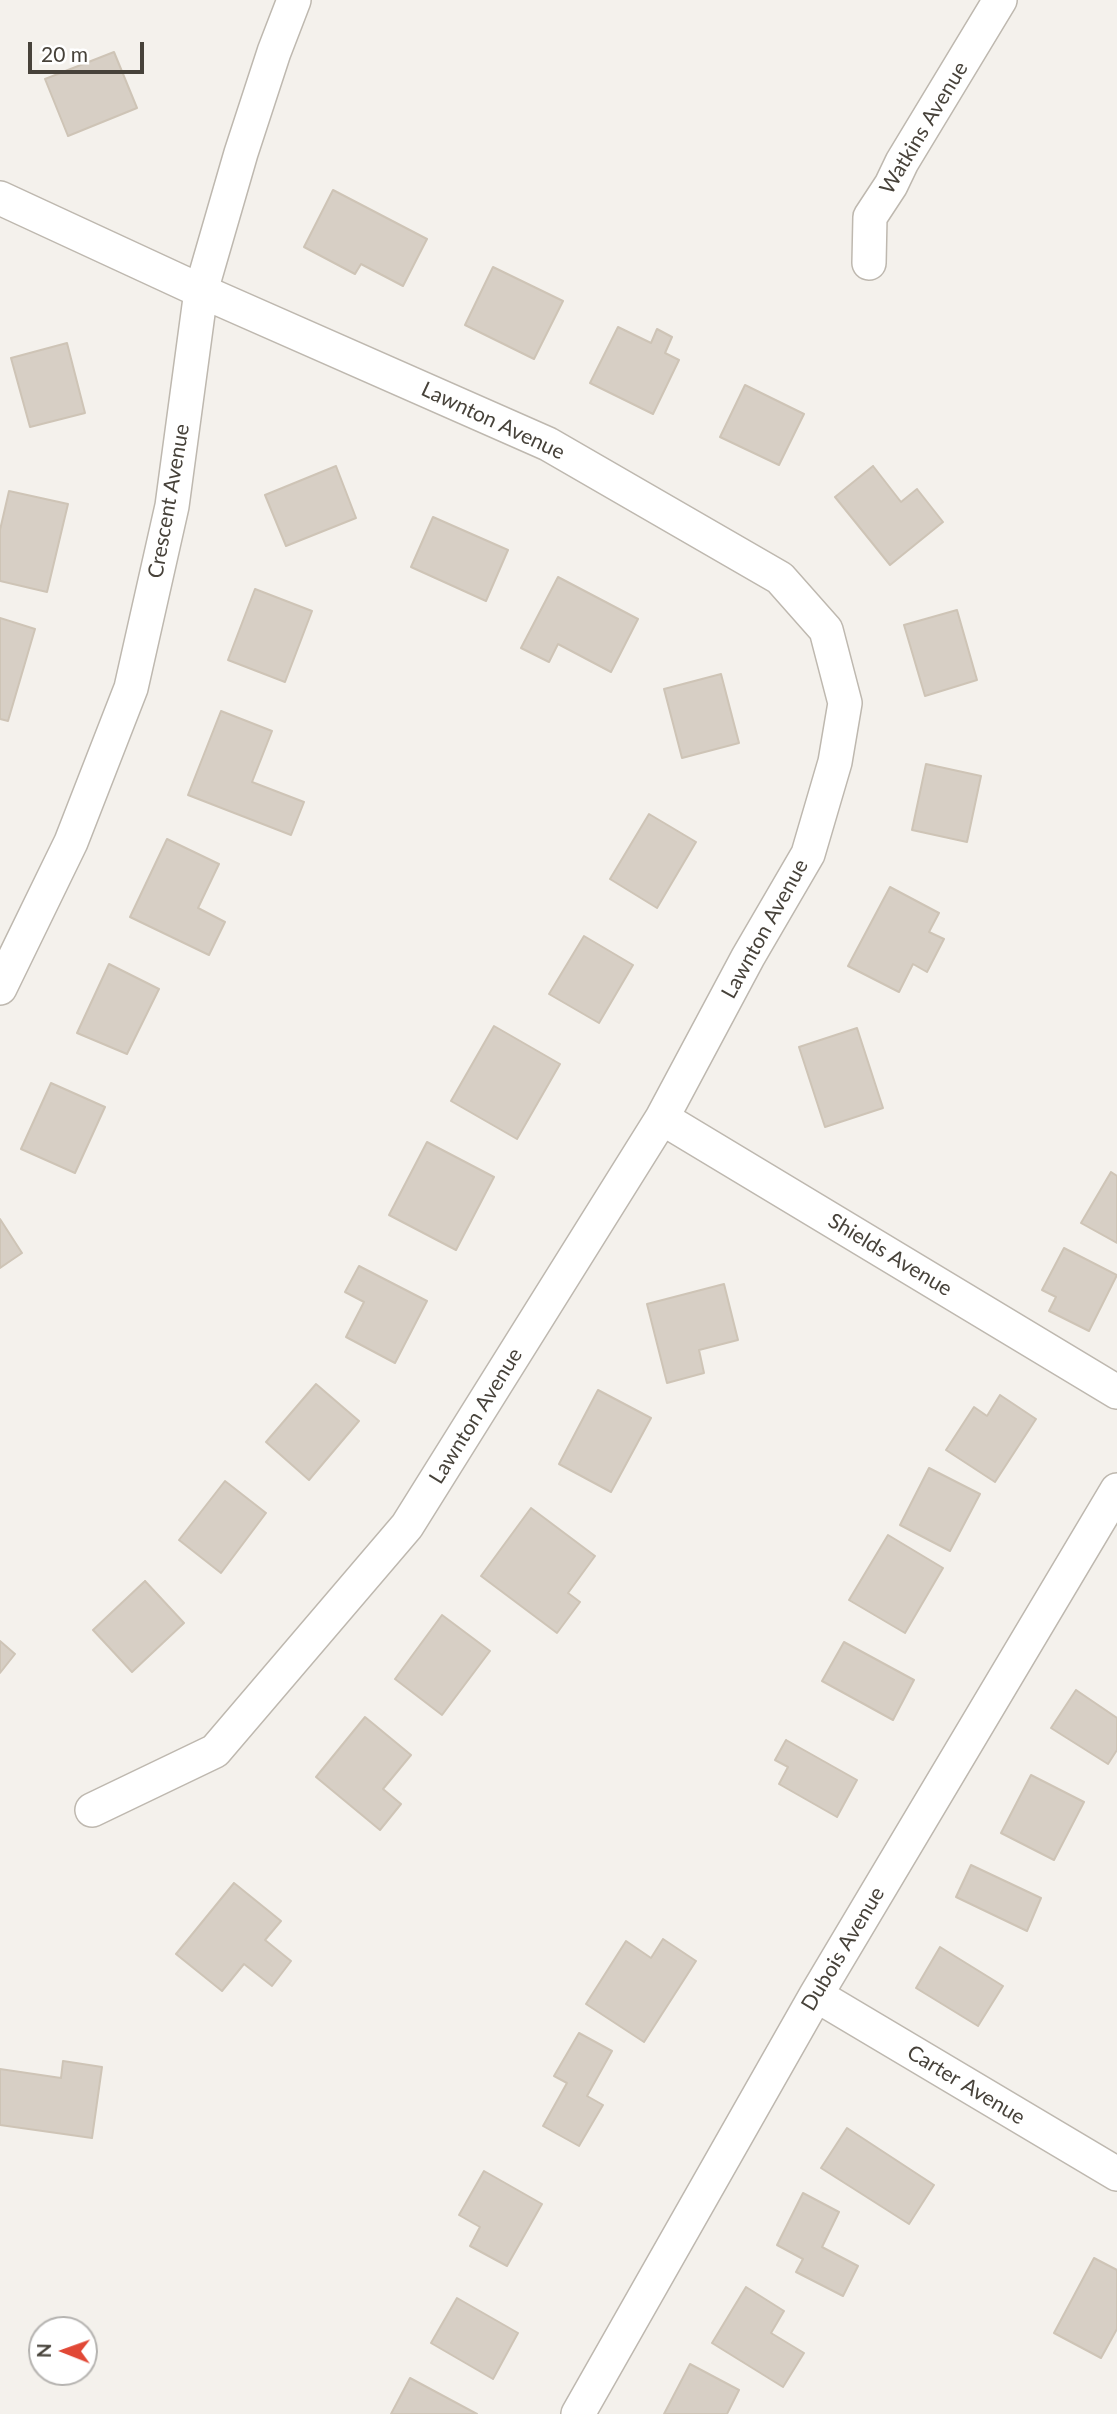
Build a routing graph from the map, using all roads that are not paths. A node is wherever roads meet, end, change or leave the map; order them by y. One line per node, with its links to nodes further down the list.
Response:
1 (294, 0): 5 (street, Crescent Avenue)
2 (1000, 0): 4 (street, Watkins Avenue)
3 (0, 198): 5 (street, Lawnton Avenue)
4 (869, 263)
5 (201, 291): 6 (street, Crescent Avenue); 7 (street, Lawnton Avenue)
6 (0, 988)
7 (662, 1118): 8 (street, Shields Avenue); 10 (street, Lawnton Avenue)
8 (1117, 1392)
9 (1117, 1490): 11 (street, Dubois Avenue)
10 (92, 1811)
11 (816, 1995): 12 (street, Carter Avenue); 13 (street, Dubois Avenue)
12 (1117, 2174)
13 (578, 2414)

